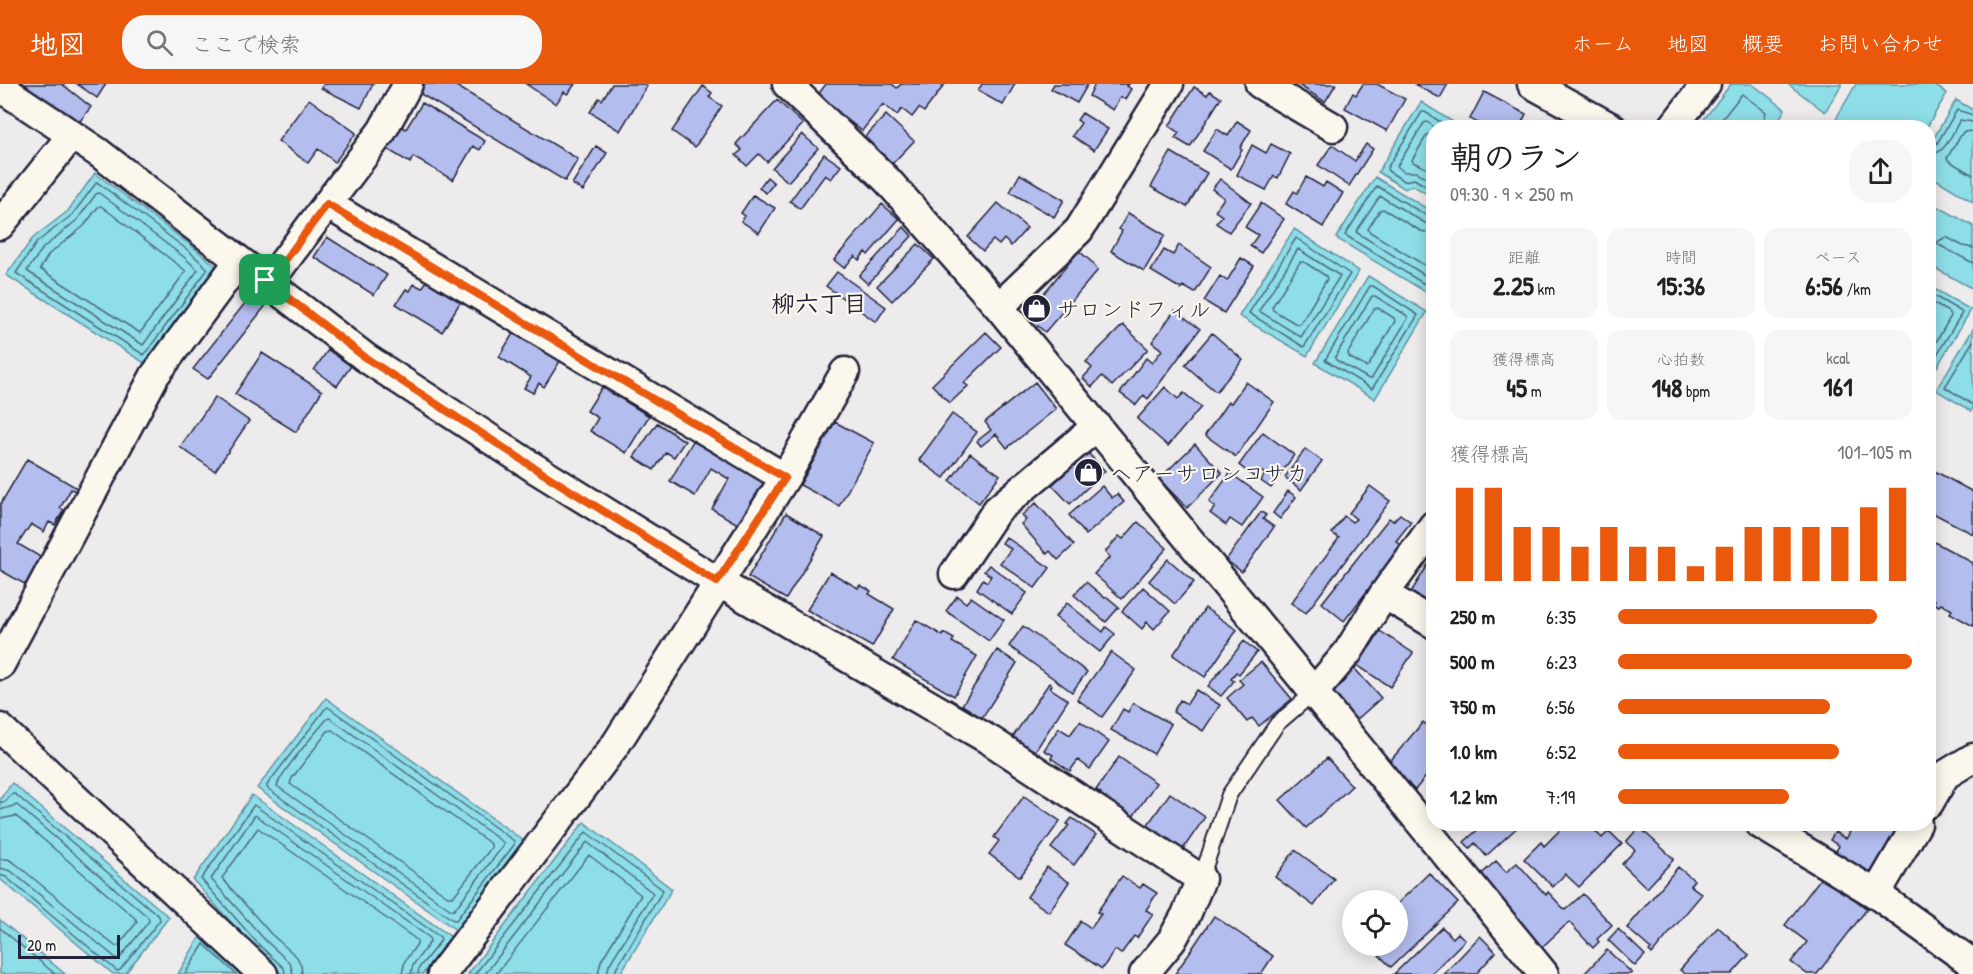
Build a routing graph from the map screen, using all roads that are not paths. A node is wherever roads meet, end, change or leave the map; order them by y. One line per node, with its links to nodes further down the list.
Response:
1 (408, 84): 12 (street)
2 (787, 84): 16 (street)
3 (1168, 84): 16 (street)
4 (1260, 84): 10 (street)
5 (1532, 84): 8 (street)
6 (1706, 84): 9 (street)
7 (0, 87): 11 (street)
8 (1597, 120)
9 (1678, 120)
10 (1333, 127)
11 (72, 135): 13 (street); 14 (street)
12 (327, 204): 15 (street); 19 (street)
13 (0, 225)
14 (239, 261): 15 (street); 25 (street)
15 (265, 280): 22 (street)
16 (999, 307): 18 (street)
17 (845, 372): 19 (street)
18 (1097, 426): 21 (street); 26 (street)
19 (785, 478): 22 (street)
20 (1426, 536): 23 (street)
21 (954, 574)
22 (717, 582): 34 (street); 38 (street)
23 (1384, 594): 24 (street); 26 (street)
24 (1426, 619)
25 (0, 665)
26 (1313, 693): 30 (street); 34 (lane)
27 (0, 728): 37 (street)
28 (1973, 758): 29 (street)
29 (1936, 791)
30 (1426, 830)
31 (1426, 831): 40 (street)
32 (1772, 831): 35 (street)
33 (1913, 831): 35 (street)
34 (1201, 879): 39 (street)
35 (1876, 894): 36 (street)
36 (1973, 964)
37 (263, 974)
38 (442, 974)
39 (1144, 974)
40 (1544, 974)

